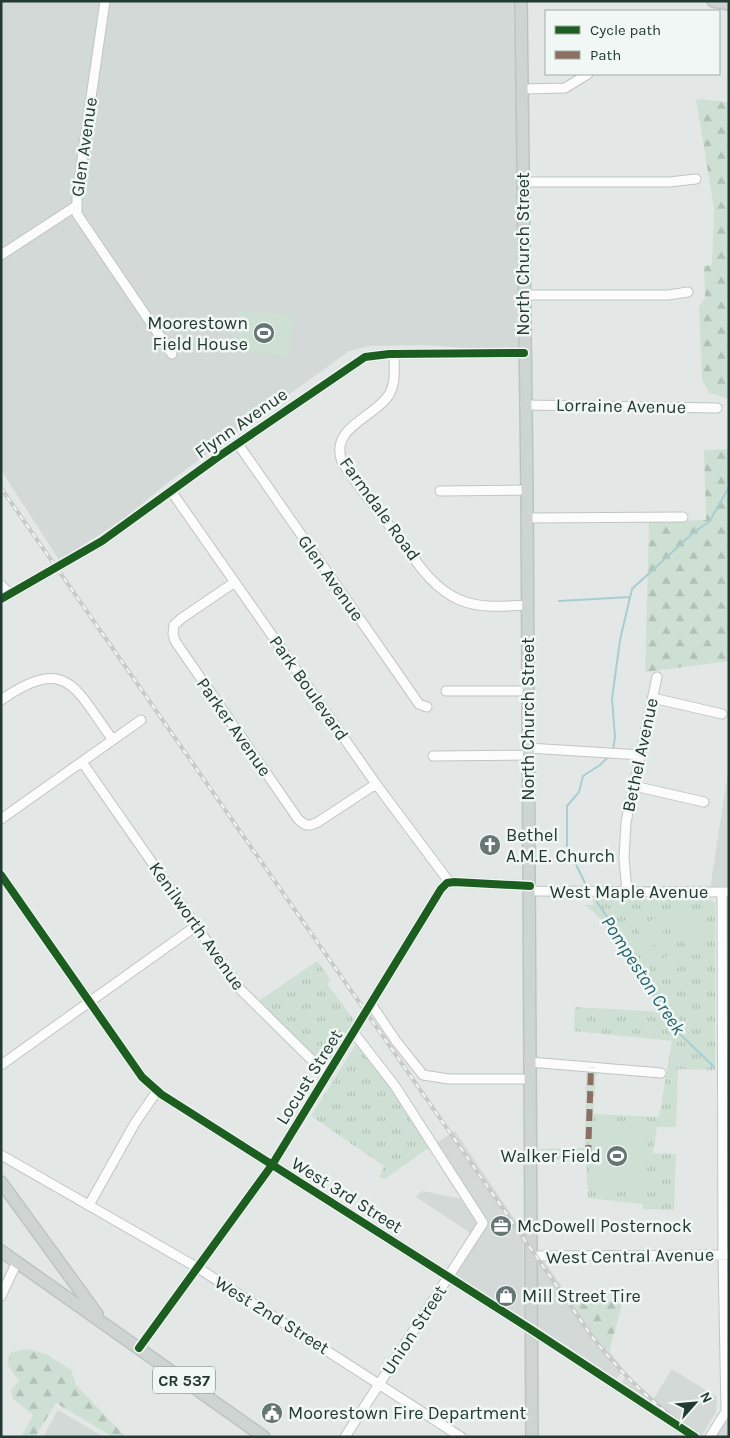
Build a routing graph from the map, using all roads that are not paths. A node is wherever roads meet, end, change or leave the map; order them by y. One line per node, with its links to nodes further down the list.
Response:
1 (105, 1): 9 (street, Glen Avenue)
2 (521, 1): 6 (main road, North Church Street)
3 (713, 1): 4 (main road)
4 (729, 4)
5 (586, 75): 6 (street)
6 (523, 89): 8 (main road, North Church Street)
7 (696, 179): 8 (street)
8 (523, 182): 12 (main road, North Church Street)
9 (76, 206): 10 (street); 14 (street, Glen Avenue)
10 (1, 255)
11 (688, 292): 12 (street)
12 (524, 295): 13 (main road, North Church Street)
13 (524, 353): 15 (street, Flynn Avenue); 16 (main road, North Church Street)
14 (172, 354)
15 (394, 354): 18 (street, Flynn Avenue); 27 (street, Farmdale Road)
16 (525, 405): 17 (street, Lorraine Avenue); 20 (main road, North Church Street)
17 (717, 408)
18 (238, 444): 21 (street, Flynn Avenue); 33 (street, Glen Avenue)
19 (440, 490): 20 (street)
20 (527, 490): 23 (main road, North Church Street)
21 (171, 491): 24 (street, Park Boulevard); 26 (street, Flynn Avenue)
22 (683, 516): 23 (street)
23 (527, 518): 27 (main road, North Church Street)
24 (236, 582): 41 (street, Park Boulevard); 41 (street, Parker Avenue)
25 (1, 585): 26 (street)
26 (6, 597)
27 (528, 604): 30 (main road, North Church Street)
28 (657, 677): 31 (street, Bethel Avenue)
29 (446, 691): 30 (street)
30 (528, 691): 37 (main road, North Church Street)
31 (653, 698): 34 (street); 38 (street, Bethel Avenue)
32 (1, 700): 36 (street)
33 (427, 707)
34 (722, 714)
35 (141, 720): 36 (street)
36 (113, 740): 40 (street)
37 (528, 752): 38 (street); 39 (street); 47 (main road, North Church Street)
38 (640, 755): 42 (street, Bethel Avenue)
39 (433, 756)
40 (82, 762): 44 (street); 50 (street, Kenilworth Avenue)
41 (376, 784): 46 (street, Park Boulevard)
42 (634, 786): 43 (street); 48 (street, Bethel Avenue)
43 (704, 802)
44 (1, 819)
45 (1, 875): 51 (street, West 3rd Street)
46 (450, 882): 47 (street); 52 (street, Locust Street)
47 (530, 888): 48 (street, West Maple Avenue); 54 (main road, North Church Street)
48 (627, 892): 49 (street, West Maple Avenue)
49 (726, 892): 62 (street)
50 (196, 926): 51 (street); 57 (street, Kenilworth Avenue)
51 (90, 1002): 55 (street); 59 (street, West 3rd Street)
52 (371, 1004): 53 (street, Locust Street); 58 (street)
53 (354, 1033): 57 (street, Locust Street); 72 (street, Union Street)
54 (529, 1062): 56 (street); 58 (main road, North Church Street)
55 (1, 1065)
56 (661, 1073)
57 (328, 1076): 61 (street, Locust Street)
58 (528, 1079): 68 (main road, North Church Street)
59 (157, 1091): 61 (street, West 3rd Street); 65 (street)
60 (1, 1155): 65 (street, West 2nd Street)
61 (272, 1165): 71 (street, Locust Street); 72 (street, West 3rd Street)
62 (726, 1175): 64 (street)
63 (1, 1182): 70 (main road, CR 537)
64 (726, 1199): 67 (street)
65 (89, 1205): 71 (street, West 2nd Street)
66 (1, 1251): 69 (main road)
67 (726, 1255): 68 (street, West Central Avenue); 79 (street)
68 (531, 1256): 76 (main road, North Church Street)
69 (18, 1262): 73 (main road); 74 (street)
70 (61, 1265): 73 (main road); 75 (main road, CR 537)
71 (198, 1268): 77 (street, Locust Street); 78 (street, West 2nd Street)
72 (448, 1277): 76 (street, West 3rd Street); 78 (street, Union Street)
73 (61, 1292): 75 (main road, CR 537)
74 (1, 1296)
75 (104, 1323): 77 (main road, CR 537)
76 (532, 1330): 83 (main road, North Church Street); 84 (street, West 3rd Street)
77 (139, 1348): 80 (main road, CR 537)
78 (380, 1384): 81 (street, Union Street); 82 (street, West 2nd Street)
79 (727, 1409): 85 (street)
80 (264, 1437)
81 (345, 1437)
82 (461, 1437)
83 (532, 1437)
84 (695, 1437)
85 (710, 1437)

